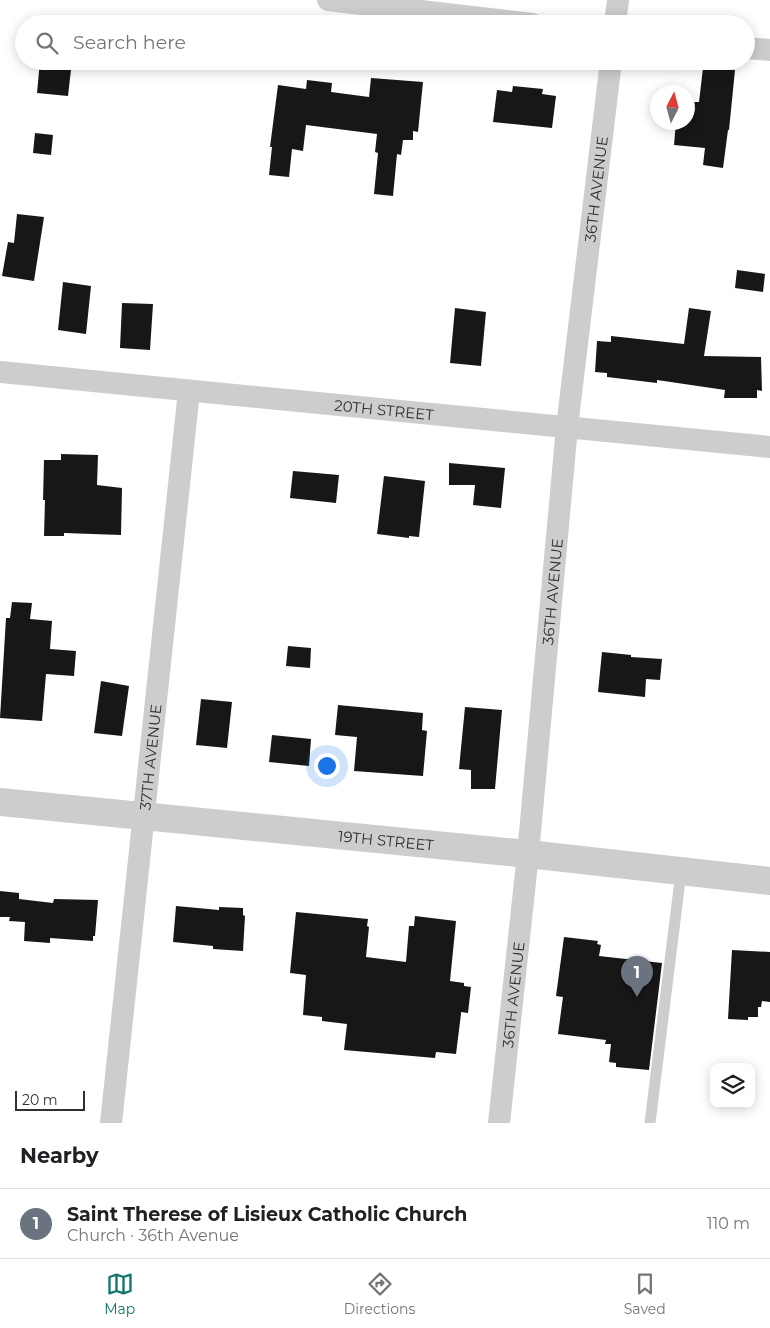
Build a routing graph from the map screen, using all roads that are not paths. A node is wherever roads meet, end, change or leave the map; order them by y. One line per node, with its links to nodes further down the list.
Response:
1 (328, 0): 3 (street)
2 (618, 0): 4 (street)
3 (456, 15)
4 (616, 15)
5 (755, 49): 6 (street)
6 (770, 50)
7 (610, 70): 10 (street, 36TH AVENUE)
8 (0, 372): 9 (street, 20TH STREET)
9 (189, 391): 10 (street, 20TH STREET); 13 (street, 37TH AVENUE)
10 (567, 427): 11 (street, 20TH STREET); 14 (street, 36TH AVENUE)
11 (770, 447)
12 (0, 802): 13 (street, 19TH STREET)
13 (143, 816): 14 (street, 19TH STREET); 17 (street, 37TH AVENUE)
14 (528, 854): 15 (street, 19TH STREET); 18 (street, 36TH AVENUE)
15 (681, 872): 16 (street, 19TH STREET); 19 (lane)
16 (770, 881)
17 (111, 1123)
18 (500, 1123)
19 (650, 1123)

